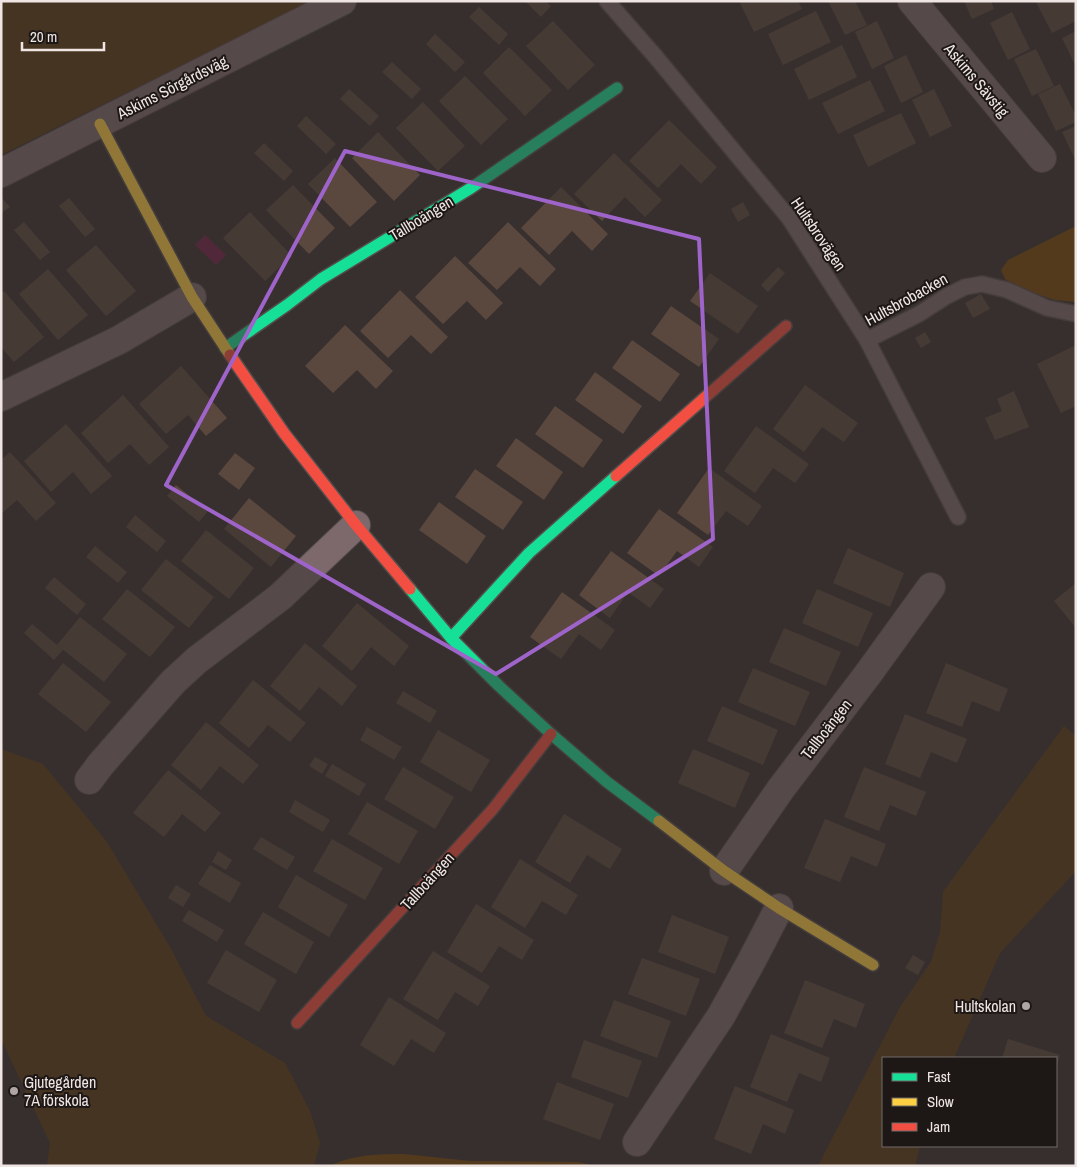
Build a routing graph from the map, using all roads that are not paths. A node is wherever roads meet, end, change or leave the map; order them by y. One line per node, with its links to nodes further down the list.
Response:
1 (342, 1): 5 (street, Askims Sörgårdsväg)
2 (607, 1): 11 (lane, Hultsbrovägen)
3 (912, 1): 6 (street, Askims Sävstig)
4 (617, 88): 12 (street, Tallboängen)
5 (100, 124): 7 (street, Askims Sörgårdsväg); 8 (street)
6 (1042, 158)
7 (1, 173)
8 (192, 297): 12 (street); 13 (street)
9 (1076, 314): 11 (lane, Hultsbrobacken)
10 (786, 326): 17 (street)
11 (867, 340): 14 (lane, Hultsbrovägen)
12 (225, 348): 15 (street)
13 (1, 397)
14 (958, 517)
15 (356, 525): 17 (street); 19 (street)
16 (930, 587): 20 (street, Tallboängen)
17 (451, 638): 18 (street)
18 (551, 734): 20 (street); 23 (street, Tallboängen)
19 (89, 780)
20 (724, 871): 21 (street)
21 (779, 908): 22 (street); 24 (street)
22 (873, 965)
23 (297, 1023)
24 (636, 1142)

